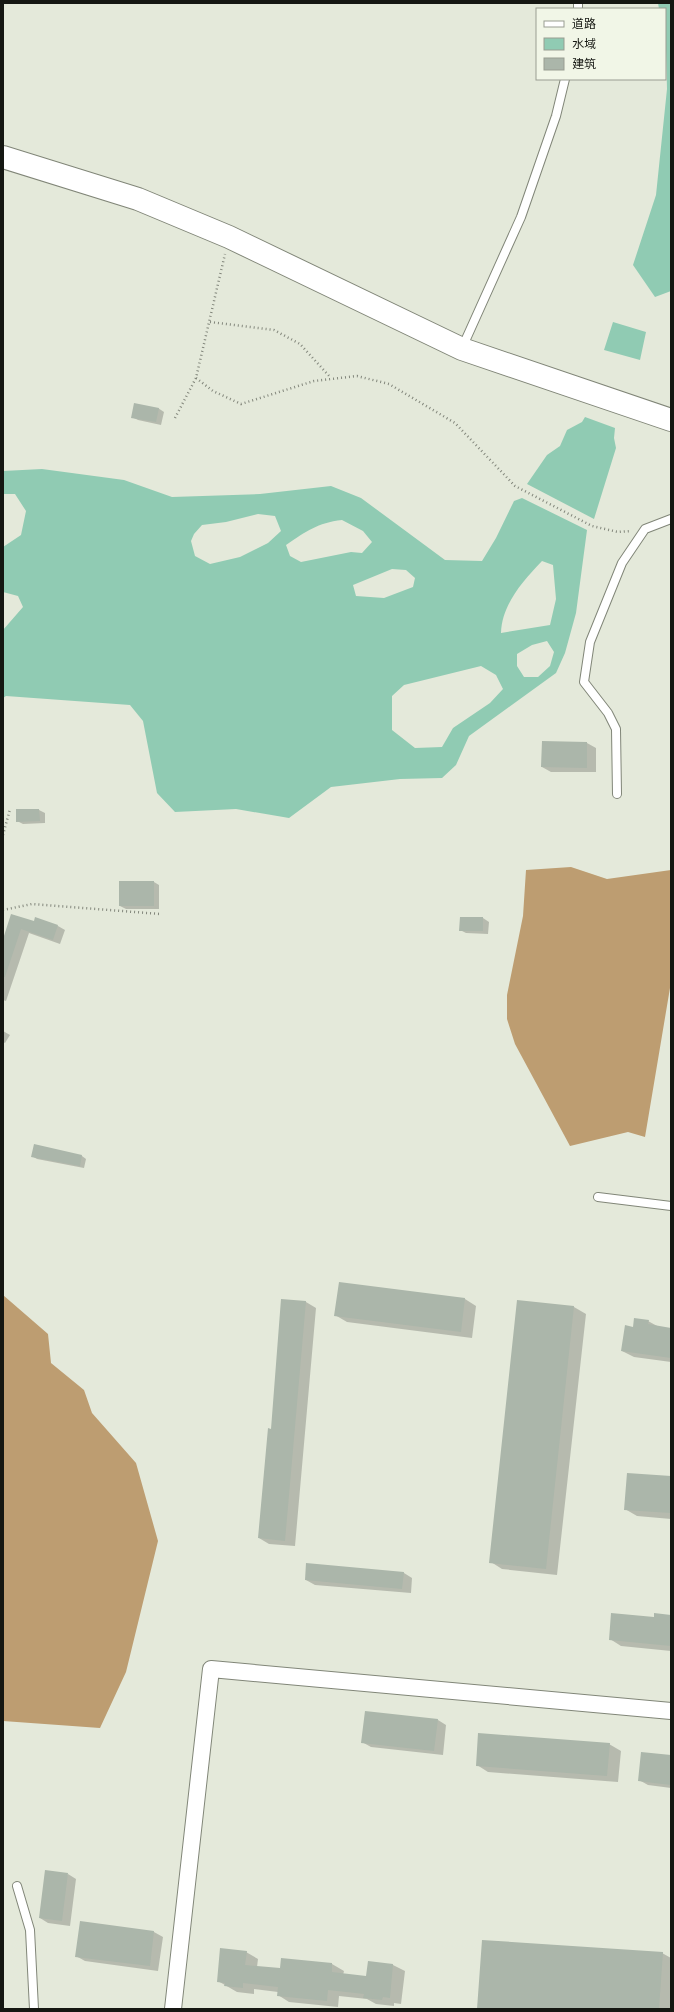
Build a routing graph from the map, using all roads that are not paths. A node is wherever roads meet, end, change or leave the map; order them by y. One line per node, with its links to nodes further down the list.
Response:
1 (565, 80): 3 (lane)
2 (3, 157): 3 (street)
3 (462, 349): 4 (street)
4 (671, 420)
5 (671, 519): 6 (lane)
6 (618, 794)
7 (598, 1197): 8 (lane)
8 (671, 1206)
9 (671, 1711): 12 (street)
10 (17, 1886): 11 (lane)
11 (34, 2009)
12 (172, 2009)

